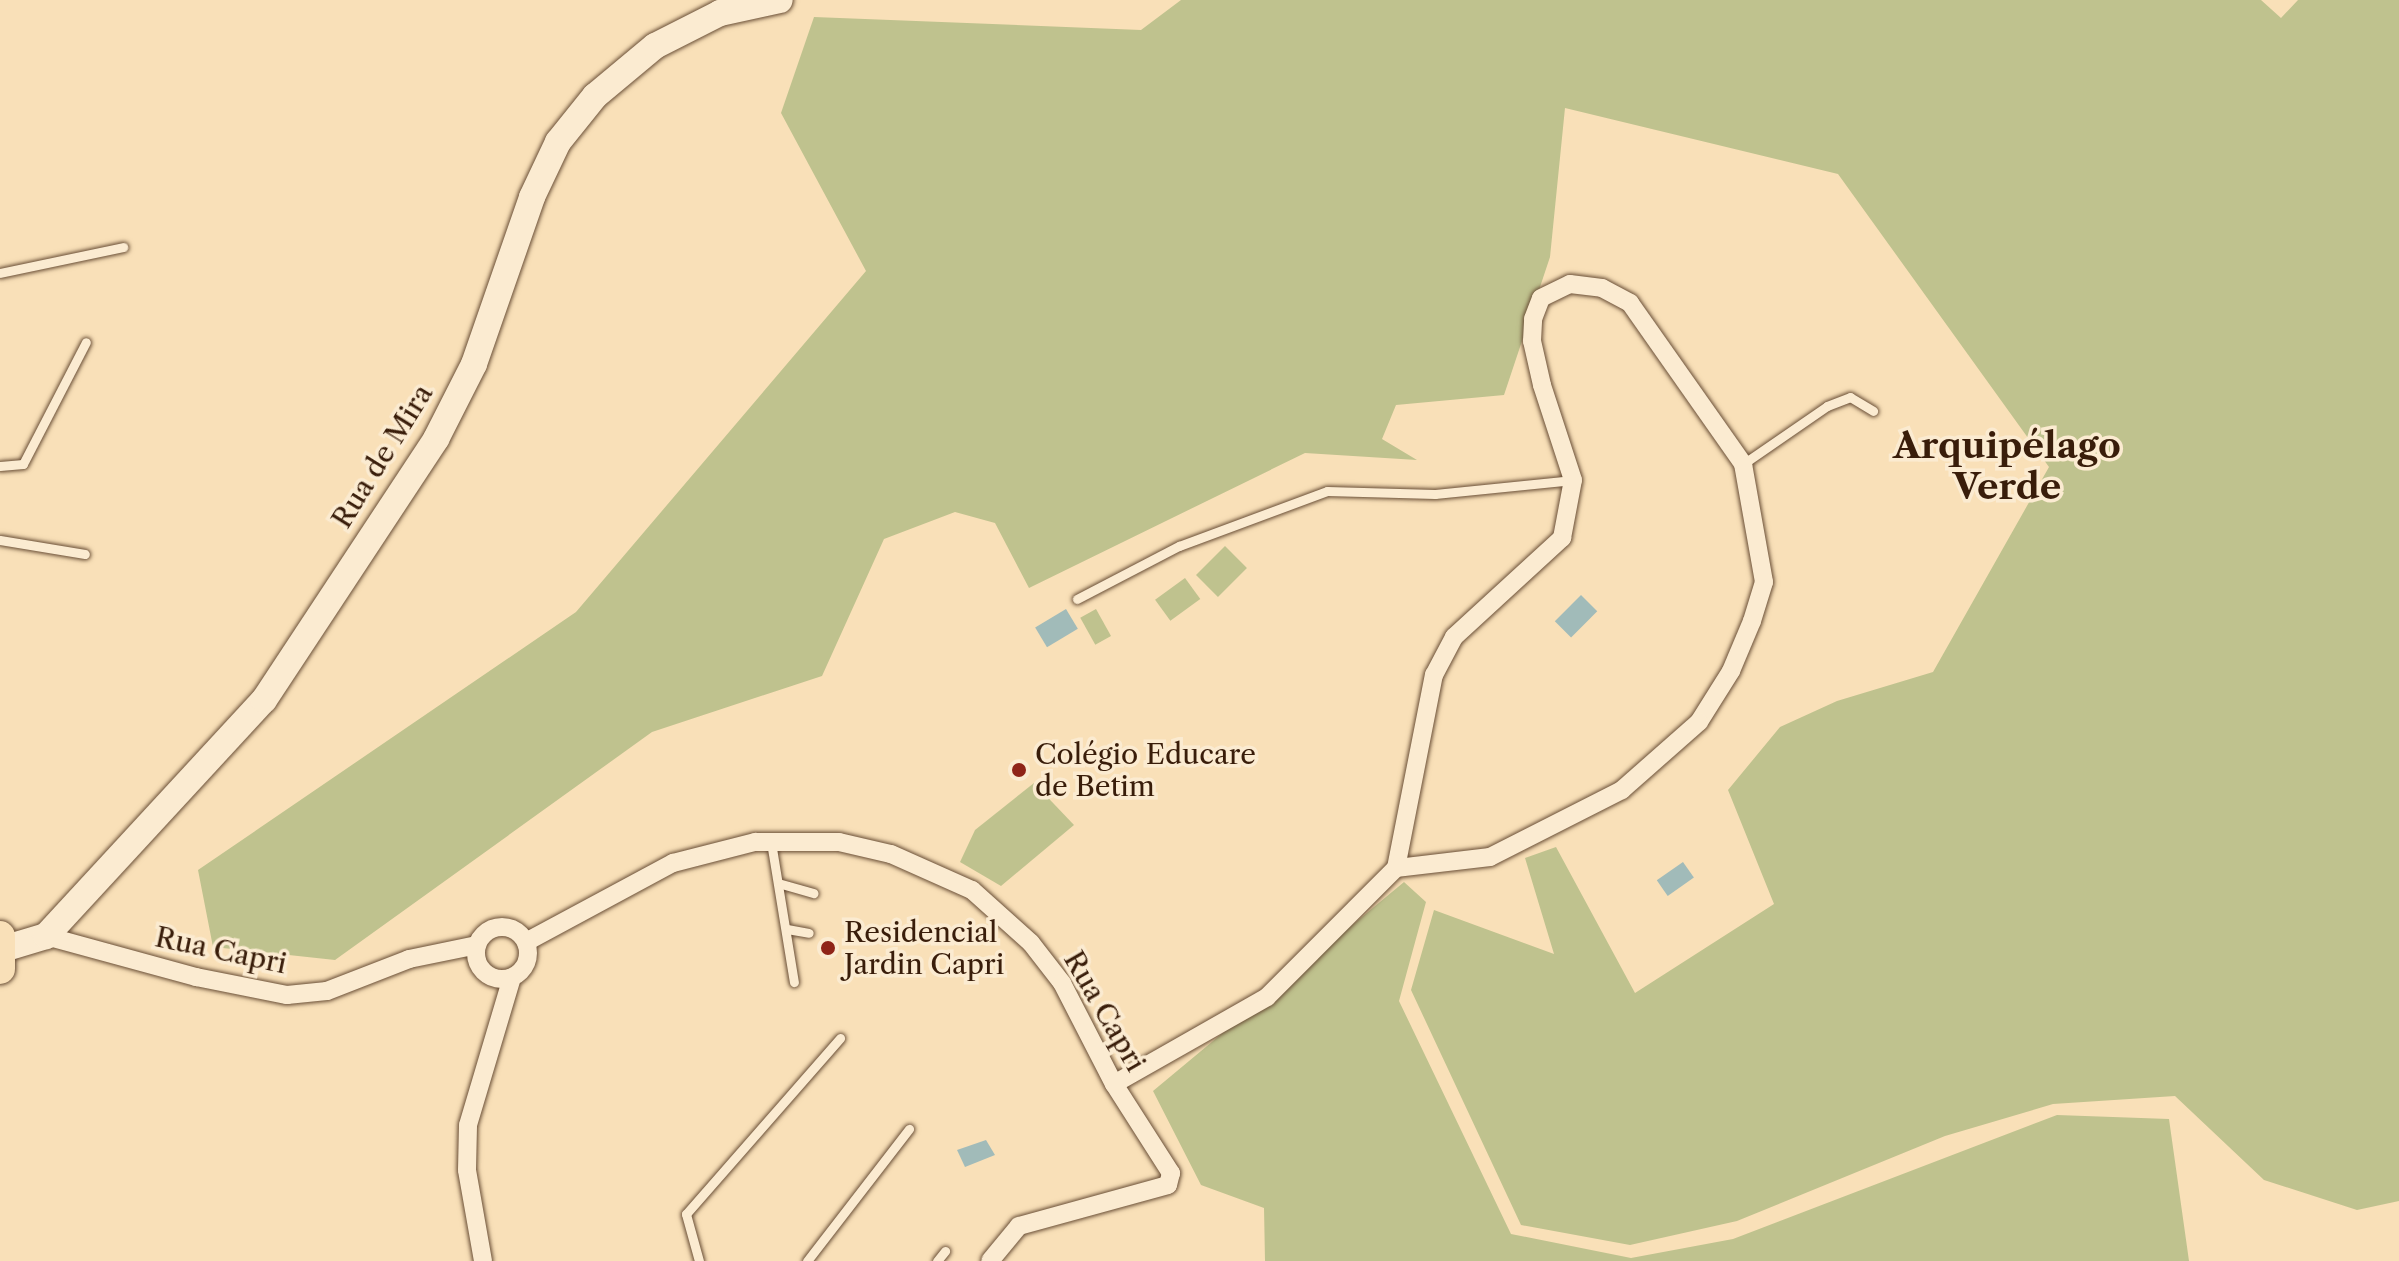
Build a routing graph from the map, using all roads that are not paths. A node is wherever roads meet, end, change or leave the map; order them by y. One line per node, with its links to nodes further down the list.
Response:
1 (780, 0): 18 (street, Rua de Mira)
2 (123, 247): 3 (lane)
3 (0, 273)
4 (86, 342): 7 (lane)
5 (1873, 411): 6 (lane)
6 (1743, 464): 8 (street); 13 (street)
7 (0, 466)
8 (1573, 480): 11 (lane); 13 (street)
9 (0, 540): 10 (lane)
10 (85, 554)
11 (1077, 599)
12 (771, 842): 14 (lane); 19 (street, Rua Capri); 25 (street, Rua Capri)
13 (1396, 868): 25 (street)
14 (778, 883): 15 (lane); 16 (lane)
15 (814, 893)
16 (787, 929): 17 (lane); 23 (lane)
17 (809, 933)
18 (46, 936): 20 (street, Rua Capri); 21 (street)
19 (526, 942): 20 (street, Rua Capri); 22 (street)
20 (477, 945): 22 (street)
21 (1, 951)
22 (512, 977): 28 (street)
23 (794, 982)
24 (840, 1038): 29 (lane)
25 (1114, 1084): 32 (street, Rua Capri)
26 (909, 1129): 30 (lane)
27 (945, 1251): 31 (lane)
28 (483, 1261)
29 (699, 1261)
30 (807, 1261)
31 (937, 1261)
32 (990, 1261)

